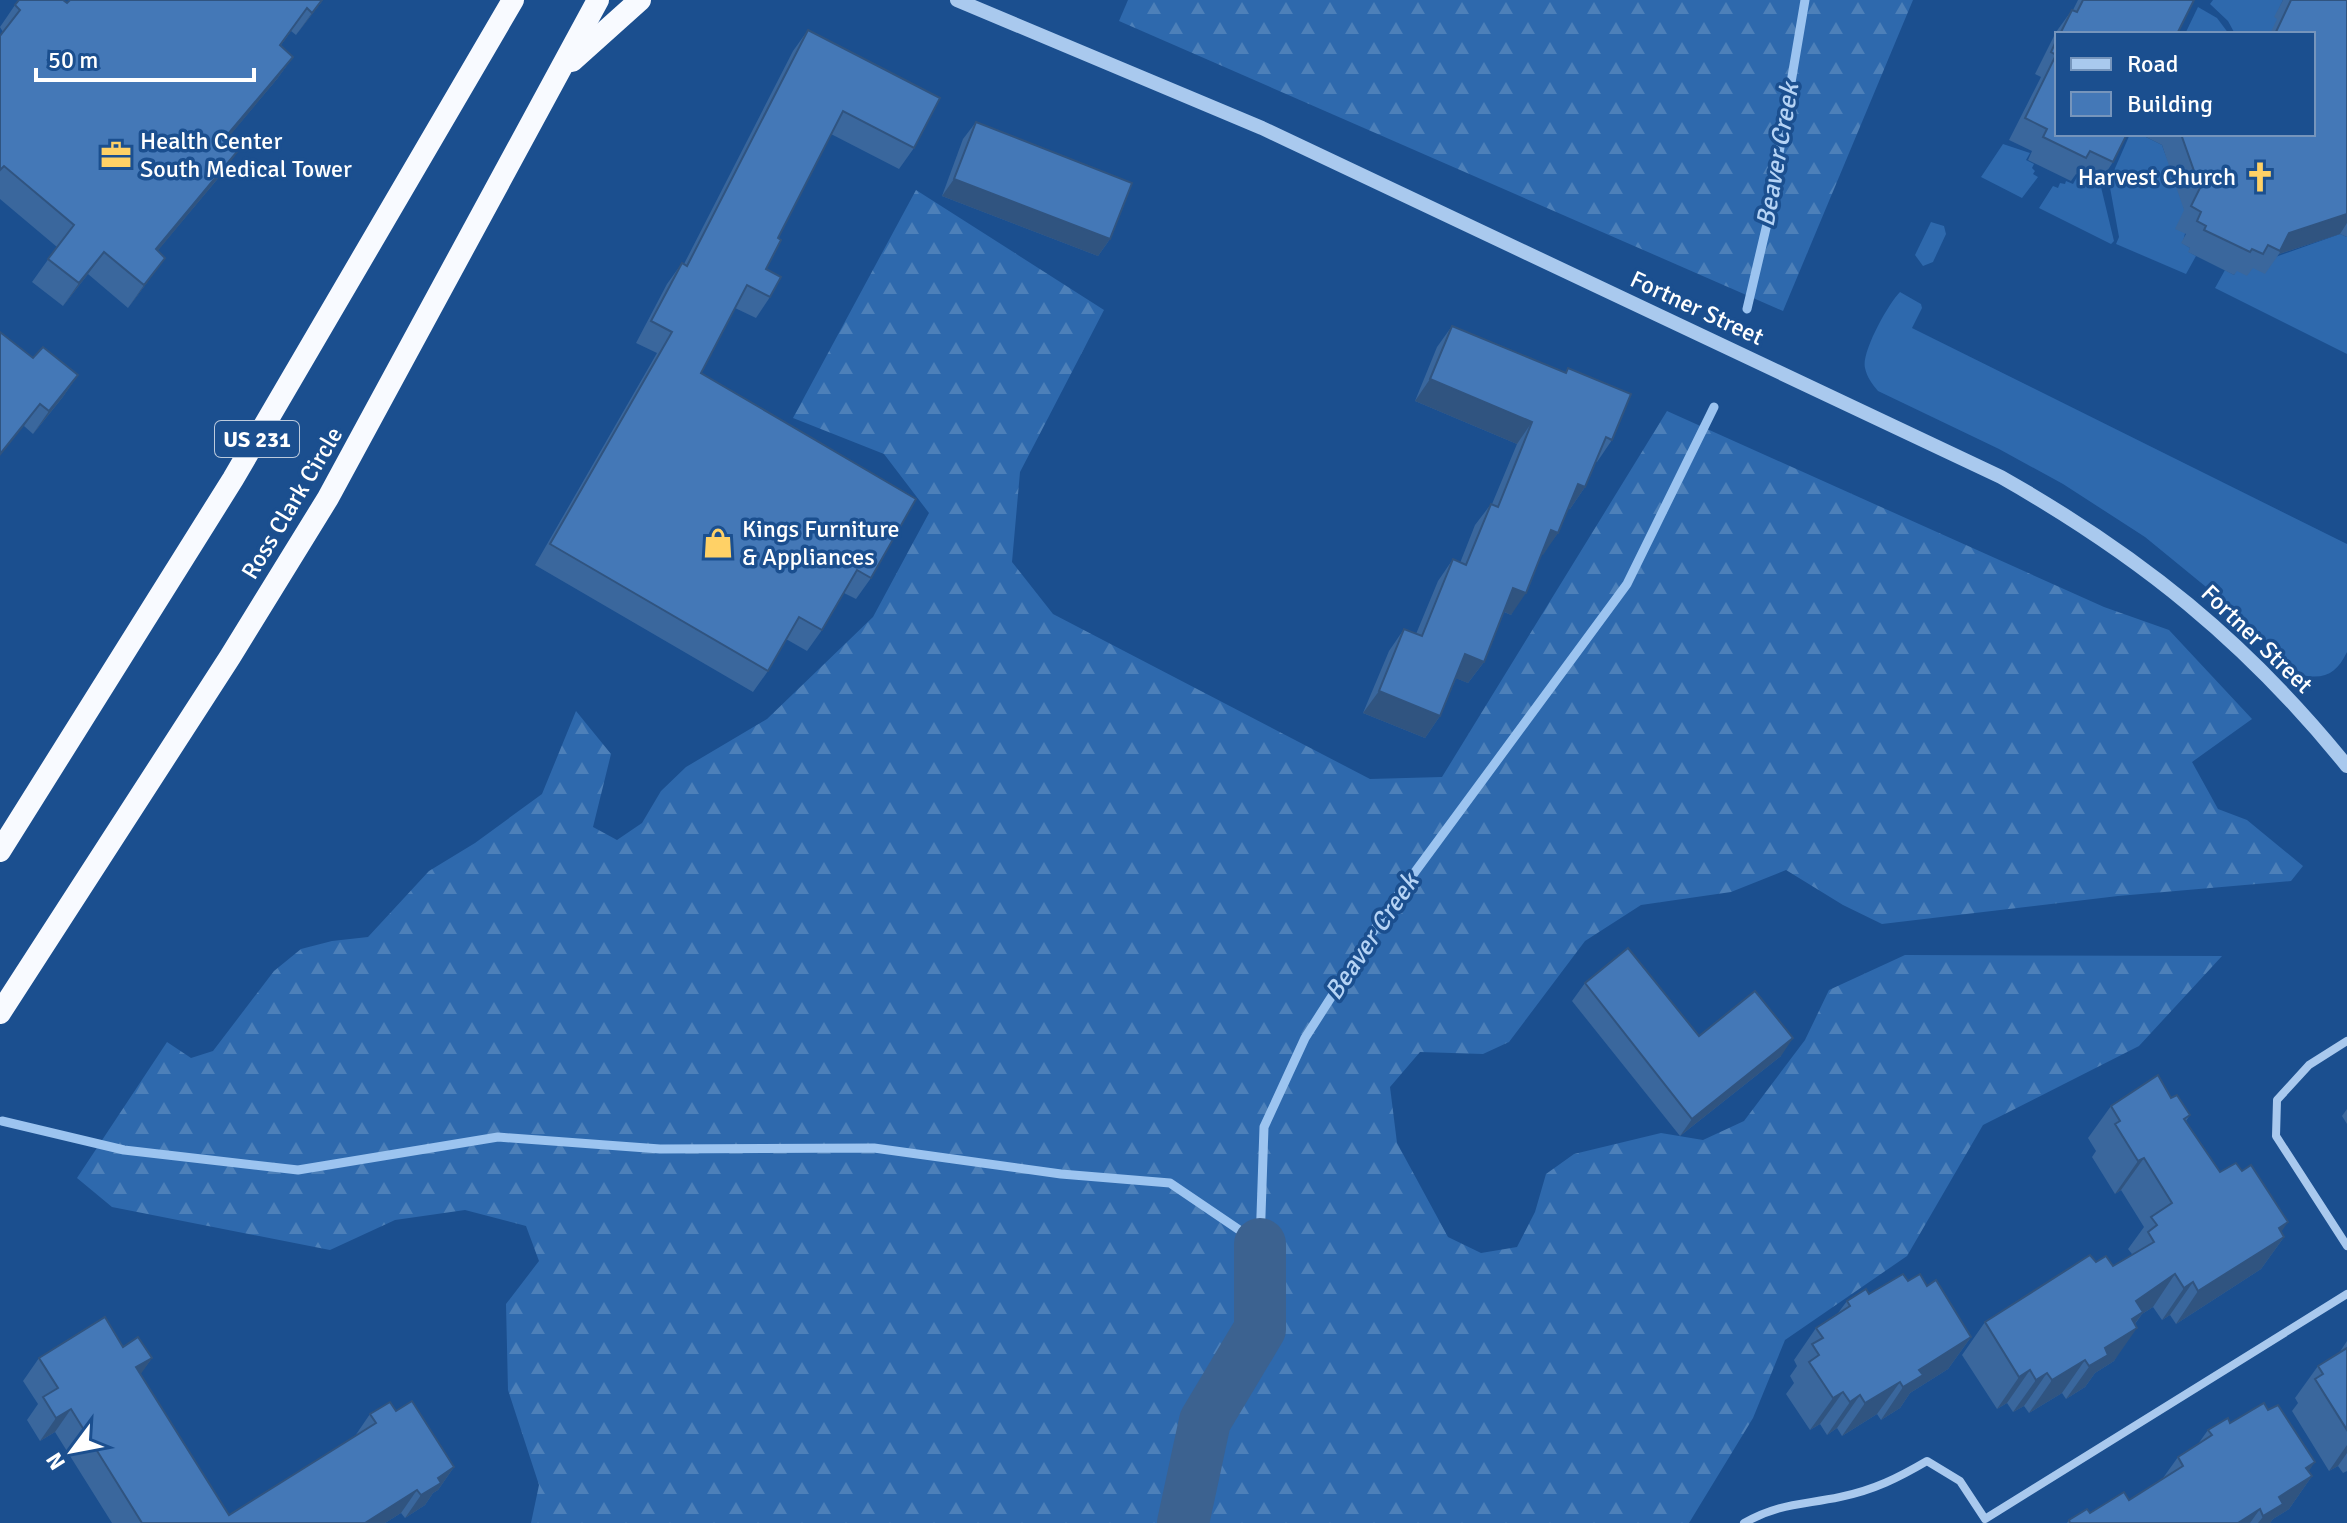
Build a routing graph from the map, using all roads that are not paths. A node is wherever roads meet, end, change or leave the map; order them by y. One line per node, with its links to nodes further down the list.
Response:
1 (513, 0): 5 (highway, US 231)
2 (598, 0): 6 (highway, Ross Clark Circle)
3 (640, 0): 6 (highway)
4 (957, 0): 7 (street, Fortner Street)
5 (502, 11): 8 (highway, US 231)
6 (559, 72): 9 (highway, Ross Clark Circle)
7 (2347, 766)
8 (0, 851)
9 (0, 1013)
10 (2347, 1041): 11 (street)
11 (2347, 1246)
12 (2347, 1294): 13 (street)
13 (1744, 1523)

